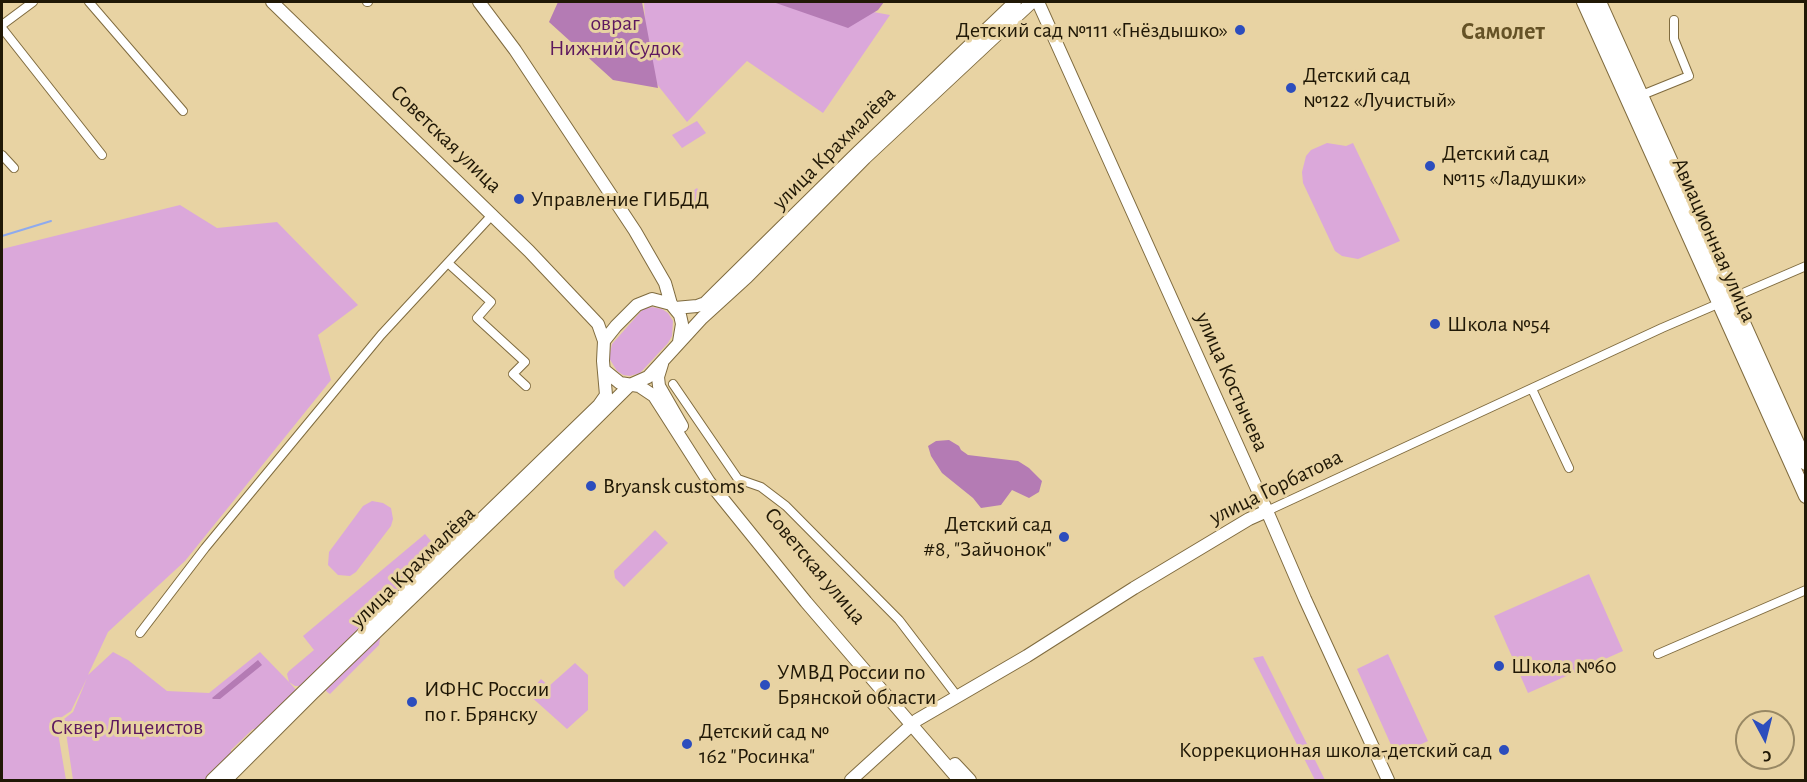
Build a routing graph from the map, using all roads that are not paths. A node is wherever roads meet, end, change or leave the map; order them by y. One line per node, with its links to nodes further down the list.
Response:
1 (33, 2): 11 (street)
2 (89, 2): 13 (street)
3 (272, 2): 17 (main road, Советская улица)
4 (479, 2): 21 (main road)
5 (1015, 2): 21 (main road, улица Крахмалёва)
6 (1032, 2): 23 (main road, улица Крахмалёва)
7 (1038, 2): 33 (main road, улица Костычева)
8 (1584, 2): 12 (main road, Авиационная улица)
9 (1599, 2): 12 (main road, Авиационная улица)
10 (1674, 20): 12 (street)
11 (2, 27): 15 (street)
12 (1634, 98): 20 (main road, Авиационная улица)
13 (183, 111)
14 (2, 155): 16 (street)
15 (102, 155)
16 (14, 168)
17 (493, 214): 18 (street); 22 (main road, Советская улица)
18 (448, 263): 28 (street); 35 (street)
19 (1806, 266): 20 (street, улица Горбатова)
20 (1726, 301): 29 (street, улица Горбатова); 30 (main road, Авиационная улица); 32 (main road, Авиационная улица)
21 (673, 306): 22 (main road); 23 (main road)
22 (604, 341): 25 (main road)
23 (678, 343): 24 (main road)
24 (663, 361): 27 (main road); 38 (main road, Советская улица)
25 (604, 370): 27 (main road); 39 (main road)
26 (673, 384): 37 (street)
27 (630, 385): 38 (main road, Советская улица); 40 (main road, улица Крахмалёва)
28 (526, 387)
29 (1532, 389): 31 (street); 33 (street, улица Горбатова)
30 (1806, 463)
31 (1569, 468)
32 (1806, 496)
33 (1267, 511): 37 (main road, улица Горбатова); 44 (main road, улица Костычева)
34 (1806, 590): 36 (street)
35 (140, 633)
36 (1658, 654)
37 (957, 696): 38 (main road, улица Горбатова)
38 (914, 723): 41 (main road, улица Горбатова); 42 (main road, Советская улица); 43 (main road, Советская улица)
39 (212, 780)
40 (226, 780)
41 (851, 780)
42 (959, 780)
43 (970, 780)
44 (1388, 780)

